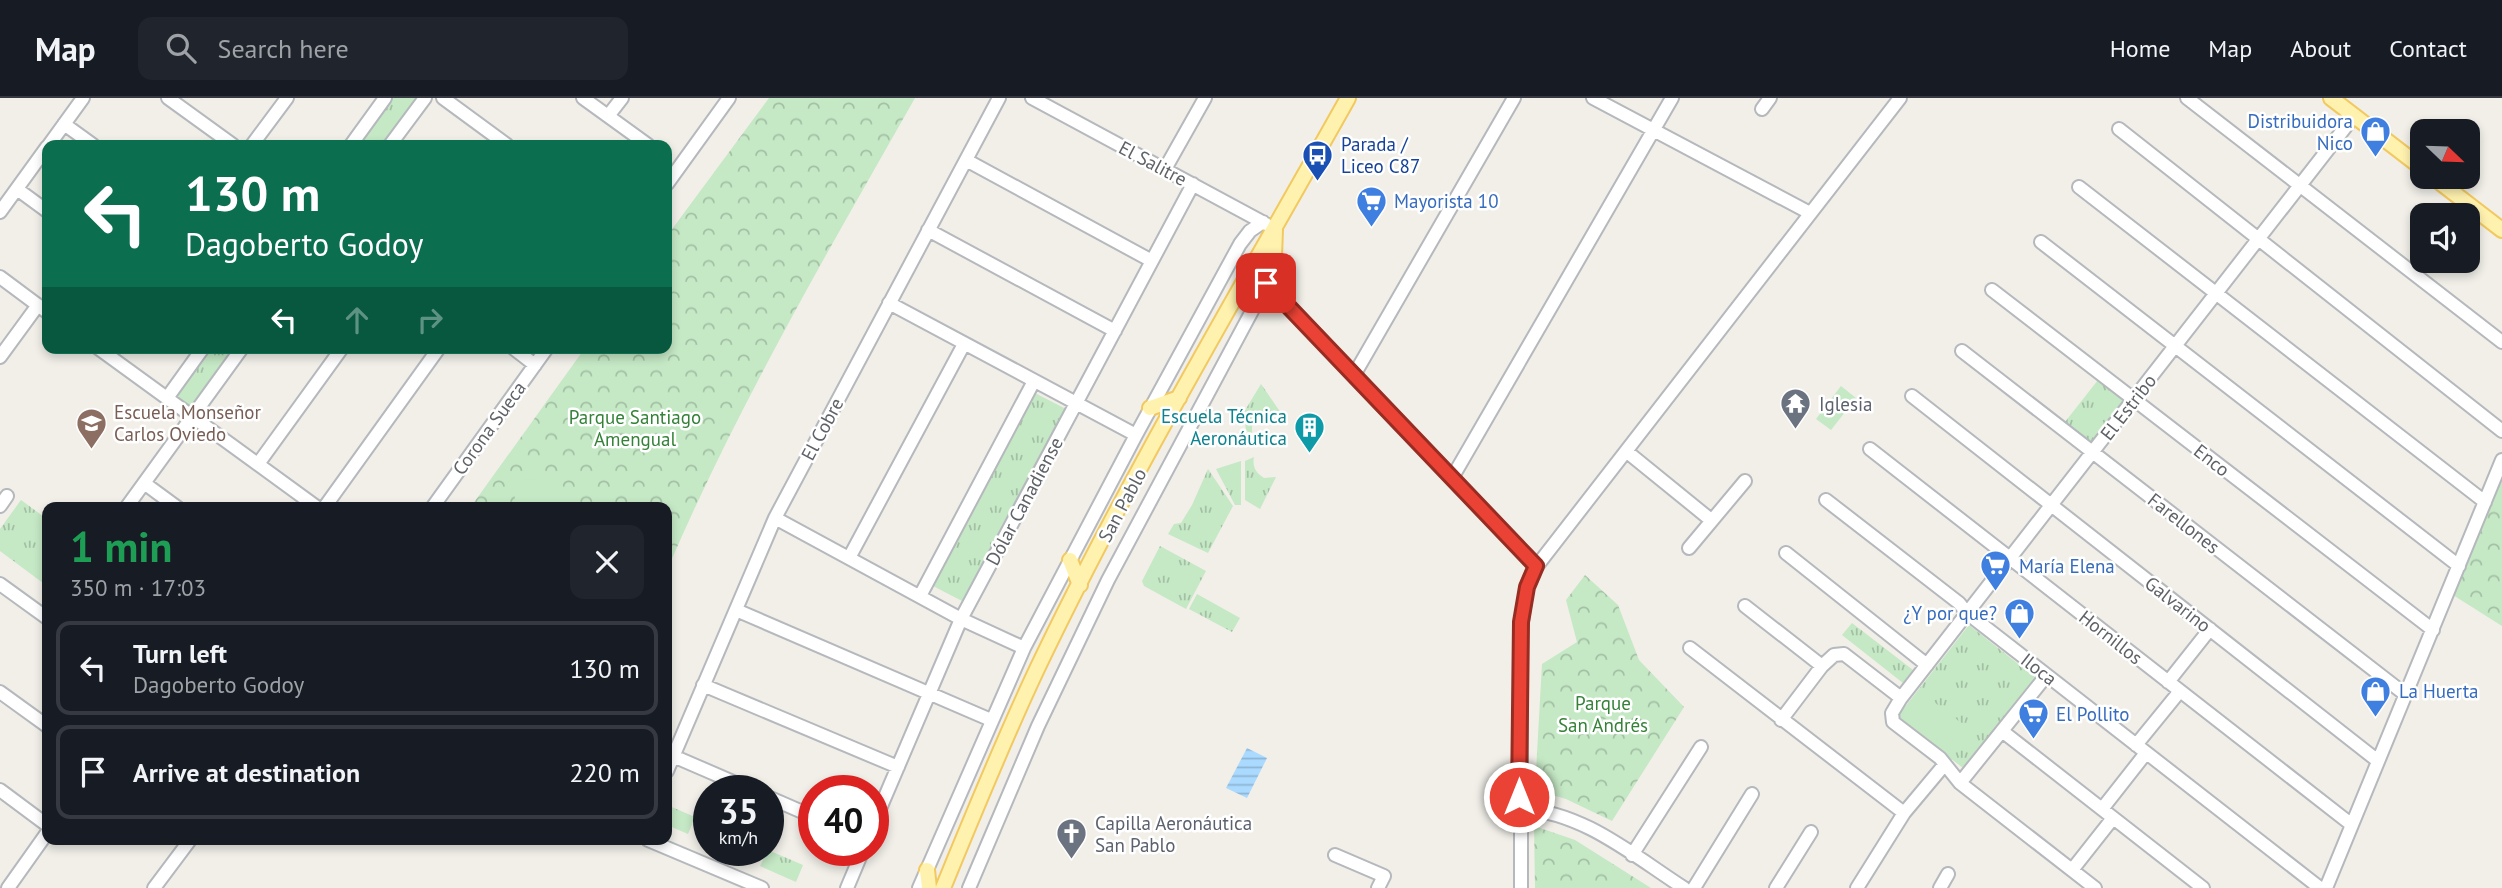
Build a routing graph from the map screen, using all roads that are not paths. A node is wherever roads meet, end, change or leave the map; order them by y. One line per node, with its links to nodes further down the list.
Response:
1 (83, 98): 25 (street)
2 (168, 98): 21 (street)
3 (286, 98): 31 (street)
4 (385, 98): 32 (street)
5 (425, 98): 33 (street)
6 (443, 98): 34 (street)
7 (583, 98): 23 (street)
8 (622, 98): 23 (street)
9 (729, 98): 40 (street)
10 (999, 98): 38 (street, El Cobre)
11 (1032, 98): 41 (street, El Salitre)
12 (1205, 98): 41 (street)
13 (1348, 98): 51 (main road, San Pablo)
14 (1514, 98): 77 (street)
15 (1593, 98): 27 (street)
16 (1672, 98): 27 (street)
17 (1770, 98): 22 (street)
18 (1900, 98): 50 (street)
19 (2187, 98): 44 (street)
20 (2332, 98): 24 (main road)
21 (184, 103): 30 (street)
22 (1762, 109)
23 (608, 116): 35 (street)
24 (2354, 116): 37 (main road); 44 (street, El Estribo)
25 (64, 124): 28 (street); 29 (street)
26 (2119, 129): 54 (street)
27 (1654, 131): 50 (street); 93 (street)
28 (52, 140)
29 (86, 140)
30 (227, 140)
31 (256, 140)
32 (355, 140)
33 (394, 140)
34 (501, 140)
35 (641, 140)
36 (42, 154): 46 (street)
37 (2410, 159)
38 (966, 160): 52 (street, El Cobre); 56 (street)
39 (672, 162): 40 (street)
40 (679, 167): 42 (street)
41 (1164, 169): 43 (street, El Salitre)
42 (672, 177)
43 (1193, 184): 51 (street, El Salitre); 56 (street, Dólar Canadiense)
44 (2300, 186): 54 (street, El Estribo); 64 (street)
45 (2078, 187): 60 (street)
46 (17, 189): 48 (street); 49 (street)
47 (2449, 189): 53 (main road)
48 (42, 207)
49 (0, 212)
50 (1810, 214): 89 (street)
51 (1269, 225): 58 (main road); 81 (main road, San Pablo); 84 (street, San Pablo)
52 (928, 230): 61 (street, El Cobre); 63 (street)
53 (2502, 230)
54 (2258, 239): 60 (street, El Estribo); 86 (street)
55 (2041, 242): 66 (street)
56 (1152, 261): 63 (street, Dólar Canadiense)
57 (0, 277): 62 (street)
58 (1266, 283): 77 (street); 175 (street, San Pablo)
59 (1992, 289): 82 (street, Enco)
60 (2216, 294): 66 (street, El Estribo); 102 (street)
61 (889, 303): 65 (street); 104 (street, El Cobre)
62 (42, 308): 75 (street)
63 (1115, 331): 83 (street, Dólar Canadiense)
64 (2502, 342)
65 (964, 344): 78 (street); 108 (street)
66 (2175, 346): 82 (street, El Estribo); 112 (street)
67 (1962, 351): 90 (street, Farellones)
68 (106, 354): 80 (street)
69 (199, 354): 80 (street)
70 (238, 354): 85 (street)
71 (338, 354): 92 (street)
72 (435, 354): 100 (street)
73 (521, 354): 76 (street)
74 (543, 354): 76 (street, Corona Sueca)
75 (0, 356)
76 (535, 365): 101 (street, Corona Sueca)
77 (1354, 375): 93 (street)
78 (1034, 381): 83 (street); 115 (street)
79 (1912, 396): 103 (street, Galvarino)
80 (167, 398): 85 (street)
81 (1179, 398): 84 (main road); 114 (main road, San Pablo)
82 (2133, 399): 90 (street, El Estribo); 122 (street, Enco)
83 (1076, 403): 87 (street); 120 (street, Dólar Canadiense)
84 (1150, 408): 87 (street, San Pablo)
85 (192, 416): 92 (street); 95 (street)
86 (2502, 431)
87 (1136, 435): 110 (street, San Pablo)
88 (1870, 449): 109 (street, Hornillos)
89 (1626, 451): 105 (street); 111 (street)
90 (2092, 452): 103 (street, El Estribo); 133 (street, Farellones)
91 (2502, 460): 102 (street)
92 (258, 464): 99 (street)
93 (1452, 478): 111 (street)
94 (1745, 481): 105 (street)
95 (144, 483): 97 (street); 98 (street)
96 (1826, 500): 119 (street, Iloca)
97 (130, 502)
98 (170, 502)
99 (310, 502)
100 (328, 502)
101 (436, 502)
102 (2485, 502): 112 (street)
103 (2051, 505): 109 (street, El Estribo); 121 (street, Galvarino)
104 (775, 518): 108 (street); 117 (street, El Cobre)
105 (1711, 520): 106 (street)
106 (1689, 548)
107 (1786, 553): 125 (street)
108 (849, 558): 115 (street)
109 (2010, 558): 119 (street, El Estribo); 128 (street, Hornillos)
110 (1070, 560): 114 (main road); 123 (street, San Pablo)
111 (1536, 566): 151 (street)
112 (2459, 566): 122 (street)
113 (0, 584): 118 (street)
114 (1080, 585): 174 (main road, San Pablo)
115 (920, 596): 120 (street)
116 (1745, 606): 126 (street)
117 (736, 610): 129 (street, El Cobre); 132 (street)
118 (42, 613)
119 (1967, 614): 125 (street, El Estribo); 127 (street, Iloca)
120 (961, 619): 123 (street); 132 (street, Dólar Canadiense)
121 (2210, 629): 128 (street); 142 (street, Galvarino)
122 (2432, 630): 133 (street)
123 (1024, 648): 135 (street, San Pablo)
124 (1690, 648): 136 (street)
125 (1927, 665): 134 (street, El Estribo)
126 (1822, 666): 134 (street); 136 (street)
127 (2046, 676): 138 (street); 140 (street, Iloca)
128 (2168, 682): 130 (street, Hornillos)
129 (704, 685): 141 (street, El Cobre); 144 (street)
130 (2180, 691): 140 (street); 155 (street, Hornillos)
131 (0, 692): 137 (street)
132 (930, 693): 135 (street); 144 (street, Dólar Canadiense)
133 (2406, 695): 142 (street)
134 (1901, 698): 143 (street)
135 (991, 720): 163 (street, San Pablo)
136 (1781, 720): 152 (street)
137 (42, 722)
138 (2002, 731): 146 (street); 150 (street)
139 (1701, 747): 161 (street)
140 (2141, 749): 150 (street); 184 (street, Iloca)
141 (673, 756): 145 (street)
142 (2378, 761): 155 (street)
143 (1945, 764): 146 (street); 152 (street)
144 (898, 767): 147 (street, Dólar Canadiense)
145 (717, 775)
146 (1960, 783): 164 (street)
147 (889, 788)
148 (0, 790): 154 (street)
149 (1752, 794): 178 (street)
150 (2102, 808): 153 (street)
151 (1519, 809): 161 (street); 176 (street)
152 (1904, 813): 180 (street)
153 (2113, 818): 164 (street); 183 (street)
154 (42, 821)
155 (2352, 825): 185 (street)
156 (1811, 832): 179 (street)
157 (42, 840): 168 (street)
158 (186, 845): 169 (street)
159 (660, 845): 170 (street)
160 (1335, 855): 166 (street)
161 (1632, 855): 167 (street)
162 (856, 866): 171 (street)
163 (927, 870): 172 (street, San Pablo); 173 (main road)
164 (2072, 870): 182 (street)
165 (1948, 874): 181 (street)
166 (1381, 882)
167 (1668, 884): 177 (street)
168 (8, 888)
169 (154, 888)
170 (762, 888)
171 (846, 888)
172 (919, 888)
173 (929, 888)
174 (943, 888)
175 (969, 888)
176 (1521, 888)
177 (1684, 888)
178 (1694, 888)
179 (1776, 888)
180 (1857, 888)
181 (1940, 888)
182 (2095, 888)
183 (2203, 888)
184 (2320, 888)
185 (2326, 888)

